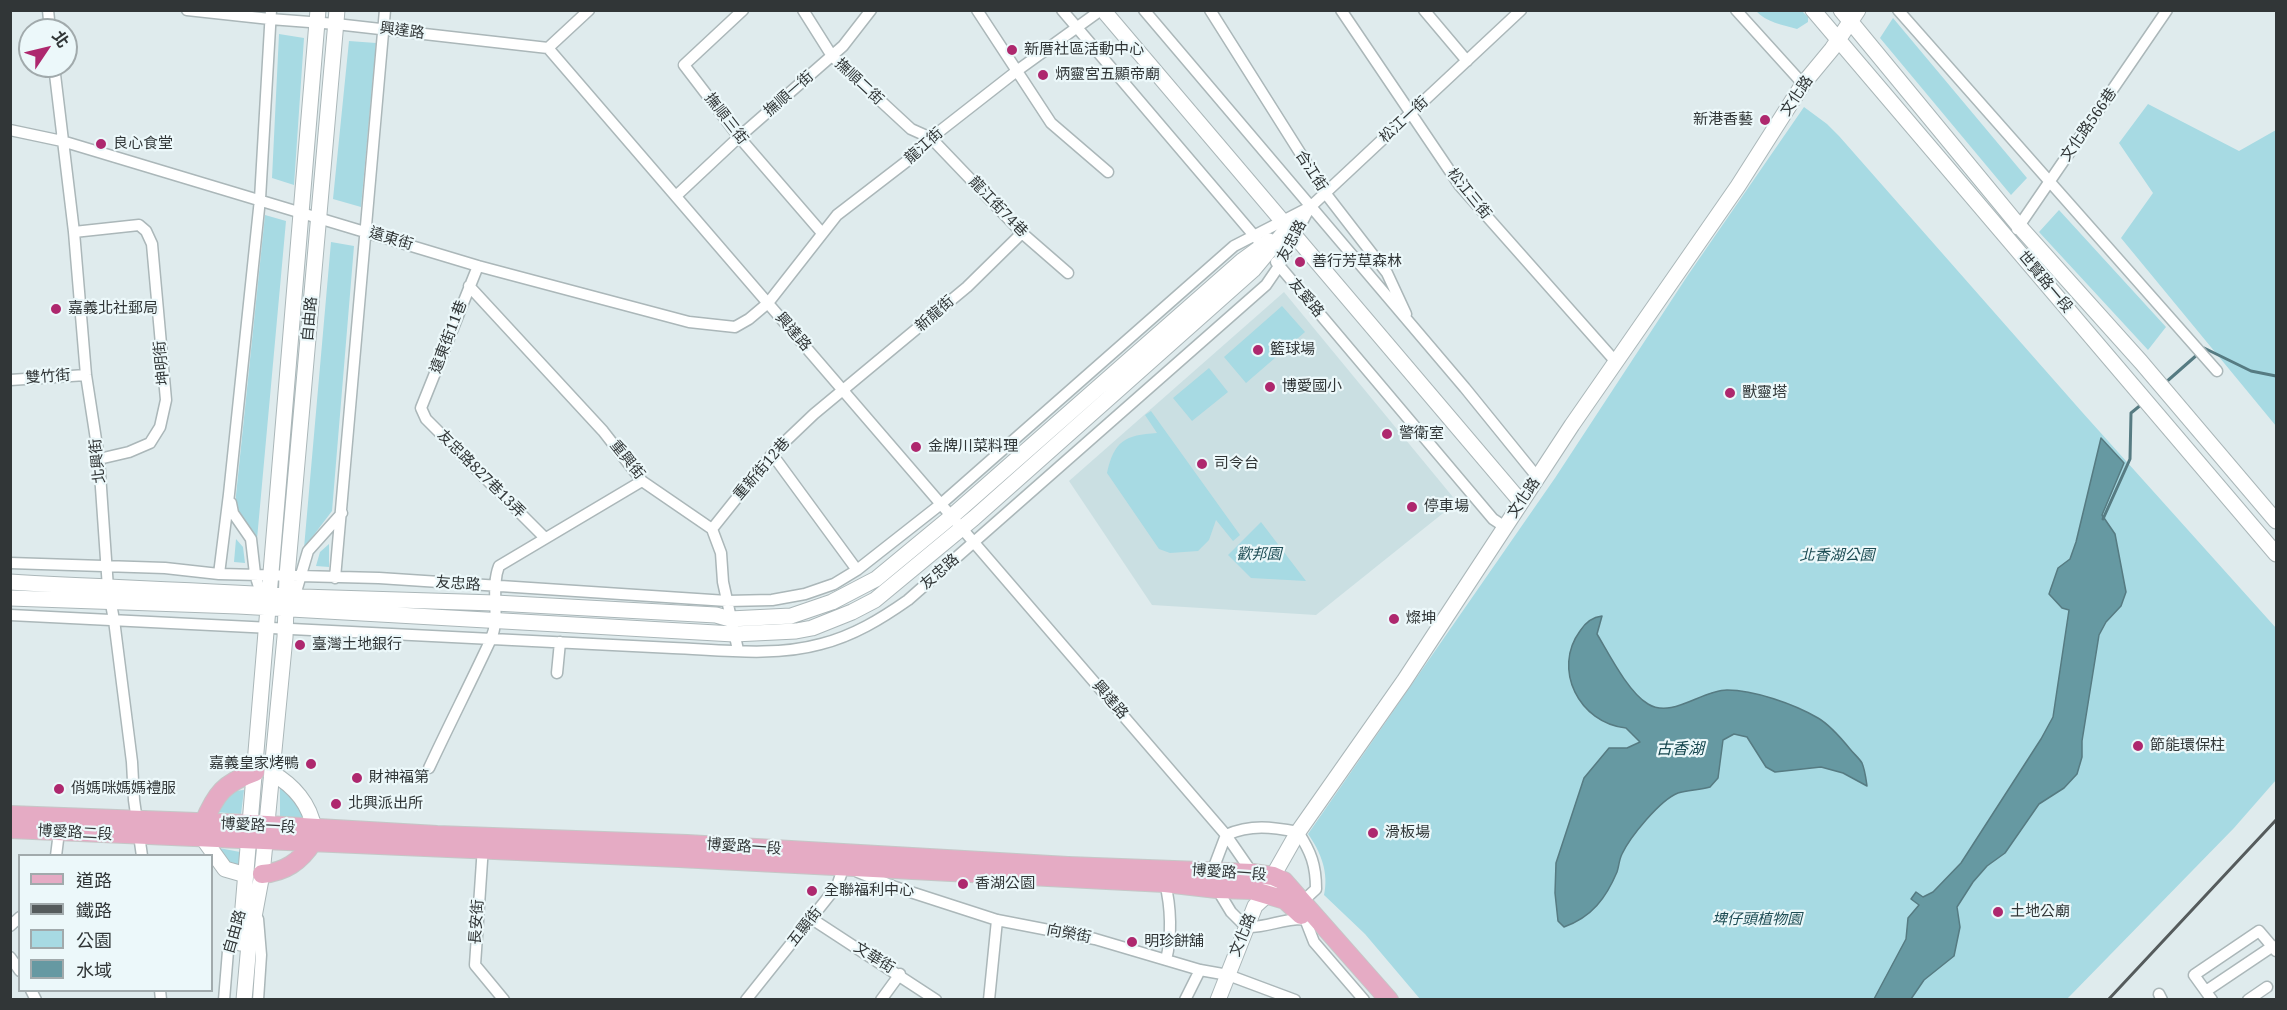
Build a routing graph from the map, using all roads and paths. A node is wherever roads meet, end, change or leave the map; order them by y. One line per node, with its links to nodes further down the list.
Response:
1 (188, 10): 20 (street, 興達路)
2 (385, 10): 24 (street)
3 (589, 10): 26 (street)
4 (743, 10): 34 (street, 撫順三街)
5 (803, 10): 27 (street, 撫順二街)
6 (871, 10): 27 (street, 撫順一街)
7 (977, 10): 29 (street)
8 (1062, 10): 23 (street, 友愛路)
9 (1102, 10): 23 (street, 龍江街); 46 (street, 友愛路)
10 (1143, 10): 42 (street)
11 (1209, 10): 39 (street, 合江街)
12 (1341, 10): 32 (street, 松江三街)
13 (1424, 10): 28 (street)
14 (1521, 10): 28 (street, 松江一街)
15 (1736, 10): 31 (street)
16 (1813, 10): 25 (street, 世賢路一段)
17 (1898, 10): 38 (street)
18 (2167, 10): 38 (street, 文化路566巷)
19 (1849, 14): 25 (street, 文化路); 45 (street, 世賢路一段)
20 (271, 15): 21 (street, 興達路); 41 (street, 自由路)
21 (318, 16): 22 (street, 興達路); 43 (street, 自由路)
22 (336, 17): 24 (street, 興達路); 44 (street, 自由路)
23 (1077, 28): 29 (street, 龍江街); 52 (street, 友愛路)
24 (384, 29): 26 (street, 興達路); 47 (street)
25 (1838, 39): 31 (street, 文化路); 51 (street, 世賢路一段)
26 (548, 48): 40 (street, 興達路)
27 (832, 56): 34 (street, 撫順一街); 35 (street, 撫順二街)
28 (1467, 61): 32 (street, 松江一街)
29 (1018, 70): 35 (street, 龍江街); 37 (street)
30 (55, 78): 36 (street, 北興街)
31 (1803, 84): 59 (street, 文化路)
32 (1411, 113): 39 (street, 松江一街); 59 (street, 松江三街)
33 (10, 130): 36 (street, 遠東街)
34 (739, 137): 40 (street, 撫順一街); 49 (street, 撫順三街)
35 (931, 138): 49 (street, 龍江街); 50 (street, 龍江街74巷)
36 (62, 141): 41 (street, 遠東街); 48 (street, 北興街)
37 (1108, 172)
38 (2049, 182): 45 (street, 文化路566巷); 60 (street)
39 (1326, 194): 42 (street, 松江一街); 58 (street, 合江街)
40 (676, 196): 57 (street, 興達路)
41 (260, 200): 43 (street, 遠東街); 69 (street, 自由路)
42 (1310, 207): 46 (street, 松江一街); 58 (street)
43 (302, 213): 44 (street, 遠東街); 85 (street, 自由路)
44 (319, 217): 47 (street, 遠東街); 86 (street, 自由路)
45 (2019, 225): 51 (street, 文化路566巷); 73 (street, 世賢路一段)
46 (1287, 229): 52 (street, 友忠路); 54 (street, 友忠路); 70 (street, 友愛路)
47 (366, 231): 53 (street, 遠東街); 72 (street)
48 (74, 232): 61 (street, 北興街); 66 (street, 坤明街)
49 (822, 233): 57 (street, 龍江街)
50 (1022, 233): 55 (street, 龍江街74巷); 63 (street, 新龍街)
51 (2010, 239): 79 (street, 世賢路一段)
52 (1261, 244): 54 (street, 友愛路); 71 (street, 友忠路); 74 (street, 友忠路)
53 (478, 266): 56 (street, 遠東街11巷); 57 (street, 遠東街)
54 (1279, 266): 75 (street, 友愛路); 78 (street, 友忠路)
55 (1068, 273)
56 (469, 286): 64 (street, 遠東街11巷); 68 (street, 重興街)
57 (768, 303): 63 (street, 興達路)
58 (1413, 329): 67 (street)
59 (1616, 362): 67 (street, 文化路)
60 (2217, 371)
61 (86, 375): 62 (street, 雙竹街); 66 (street, 北興街)
62 (10, 380)
63 (844, 389): 65 (street, 重新街12巷); 71 (street, 興達路)
64 (422, 408): 77 (street, 友忠路827巷13弄)
65 (772, 454): 76 (street, 重新街12巷); 82 (street)
66 (99, 459): 81 (street, 北興街)
67 (1538, 478): 70 (street, 文化路)
68 (642, 481): 76 (street, 重興街); 77 (street)
69 (230, 494): 83 (street, 自由路); 84 (street, 自由路)
70 (1521, 502): 75 (street, 文化路)
71 (940, 504): 74 (street, 興達路); 82 (street, 友忠路)
72 (342, 513): 86 (street, 自由路); 87 (street)
73 (2277, 521)
74 (956, 523): 78 (street, 興達路); 97 (street, 友忠路); 102 (street, 友忠路)
75 (1506, 527): 114 (street, 文化路)
76 (712, 529): 93 (street)
77 (545, 538): 89 (street)
78 (973, 541): 105 (street, 友忠路); 117 (street, 興達路)
79 (2277, 554)
80 (10, 563): 81 (street, 友忠路)
81 (106, 567): 83 (street, 友忠路); 90 (street, 北興街)
82 (856, 570): 93 (street, 友忠路)
83 (219, 574): 84 (street, 友忠路)
84 (255, 574): 85 (street, 友忠路); 92 (street, 自由路)
85 (271, 575): 86 (street, 友忠路); 92 (street, 自由路)
86 (294, 576): 87 (street, 友忠路); 94 (street, 自由路)
87 (335, 578): 89 (street, 友忠路)
88 (10, 582): 90 (street, 友忠路)
89 (494, 587): 93 (street, 友忠路); 95 (street)
90 (109, 595): 91 (street, 友忠路); 92 (street, 友忠路); 98 (street, 北興街)
91 (10, 598)
92 (266, 601): 94 (street, 友忠路); 100 (street, 自由路)
93 (727, 601): 97 (street)
94 (289, 603): 95 (street, 友忠路); 99 (street, 友忠路); 101 (street, 自由路)
95 (495, 603): 97 (street, 友忠路); 99 (street)
96 (10, 615): 98 (street, 友忠路)
97 (730, 619): 102 (street)
98 (114, 620): 100 (street, 友忠路); 110 (street, 北興街)
99 (494, 620): 102 (street, 友忠路); 103 (street)
100 (267, 627): 101 (street, 友忠路); 108 (street, 自由路)
101 (285, 628): 103 (street, 友忠路); 108 (street, 自由路)
102 (734, 634): 105 (street)
103 (491, 638): 104 (street, 友忠路); 107 (street)
104 (560, 642): 105 (street, 友忠路); 106 (street)
105 (738, 650)
106 (557, 673)
107 (429, 768)
108 (263, 773): 112 (main road); 115 (street, 自由路); 116 (street)
109 (10, 815): 110 (main road, 博愛路二段)
110 (138, 827): 112 (main road, 博愛路一段); 113 (main road, 博愛路二段); 121 (street, 北興街)
111 (10, 829): 113 (main road, 博愛路二段)
112 (203, 831): 115 (main road, 博愛路一段); 124 (street)
113 (59, 832): 120 (street)
114 (1298, 832): 117 (street); 125 (street, 文化路); 130 (street)
115 (257, 833): 116 (main road, 博愛路一段); 124 (street, 自由路)
116 (314, 835): 118 (main road, 博愛路一段); 124 (main road)
117 (1226, 835): 123 (street, 興達路); 126 (street)
118 (484, 842): 119 (main road, 博愛路一段); 122 (main road, 博愛路一段); 148 (street, 長安街)
119 (860, 853): 122 (street, 五顯街); 126 (main road, 博愛路一段)
120 (57, 854)
121 (142, 854)
122 (844, 866): 127 (main road, 博愛路一段); 131 (street, 五顯街); 132 (street, 向榮街)
123 (1253, 873): 125 (main road, 博愛路一段); 126 (main road, 博愛路一段); 128 (street, 興達路)
124 (254, 875): 129 (street, 自由路)
125 (1273, 876): 128 (street, 文化路); 130 (main road, 博愛路一段)
126 (1215, 881): 127 (main road, 博愛路一段); 128 (main road, 博愛路一段); 133 (street)
127 (1165, 883): 137 (street)
128 (1267, 895): 130 (main road, 博愛路一段); 133 (street, 文化路)
129 (250, 901): 135 (street, 自由路); 143 (street, 自由路); 147 (street, 自由路)
130 (1306, 911): 133 (street); 134 (main road, 博愛路一段)
131 (812, 919): 139 (street, 文華街); 149 (street, 五顯街)
132 (997, 920): 137 (street, 向榮街); 152 (street)
133 (1246, 927): 140 (street, 文化路)
134 (1323, 934): 156 (street); 157 (main road); 158 (main road); 159 (street)
135 (245, 947): 143 (street); 144 (street); 145 (street); 146 (street)
136 (2275, 949): 142 (street); 142 (street)
137 (1166, 960): 138 (street, 向榮街)
138 (1200, 970): 140 (street, 向榮街); 153 (street)
139 (900, 974): 150 (street); 151 (street, 文華街)
140 (1228, 975): 154 (street, 文化路); 155 (street, 向榮街)
141 (2267, 987): 160 (street)
142 (2209, 995)
143 (226, 999)
144 (235, 999)
145 (244, 999)
146 (252, 999)
147 (258, 999)
148 (504, 999)
149 (746, 999)
150 (881, 999)
151 (936, 999)
152 (989, 999)
153 (1185, 999)
154 (1218, 999)
155 (1295, 999)
156 (1364, 999)
157 (1376, 999)
158 (1389, 999)
159 (1400, 999)
160 (2248, 999)

